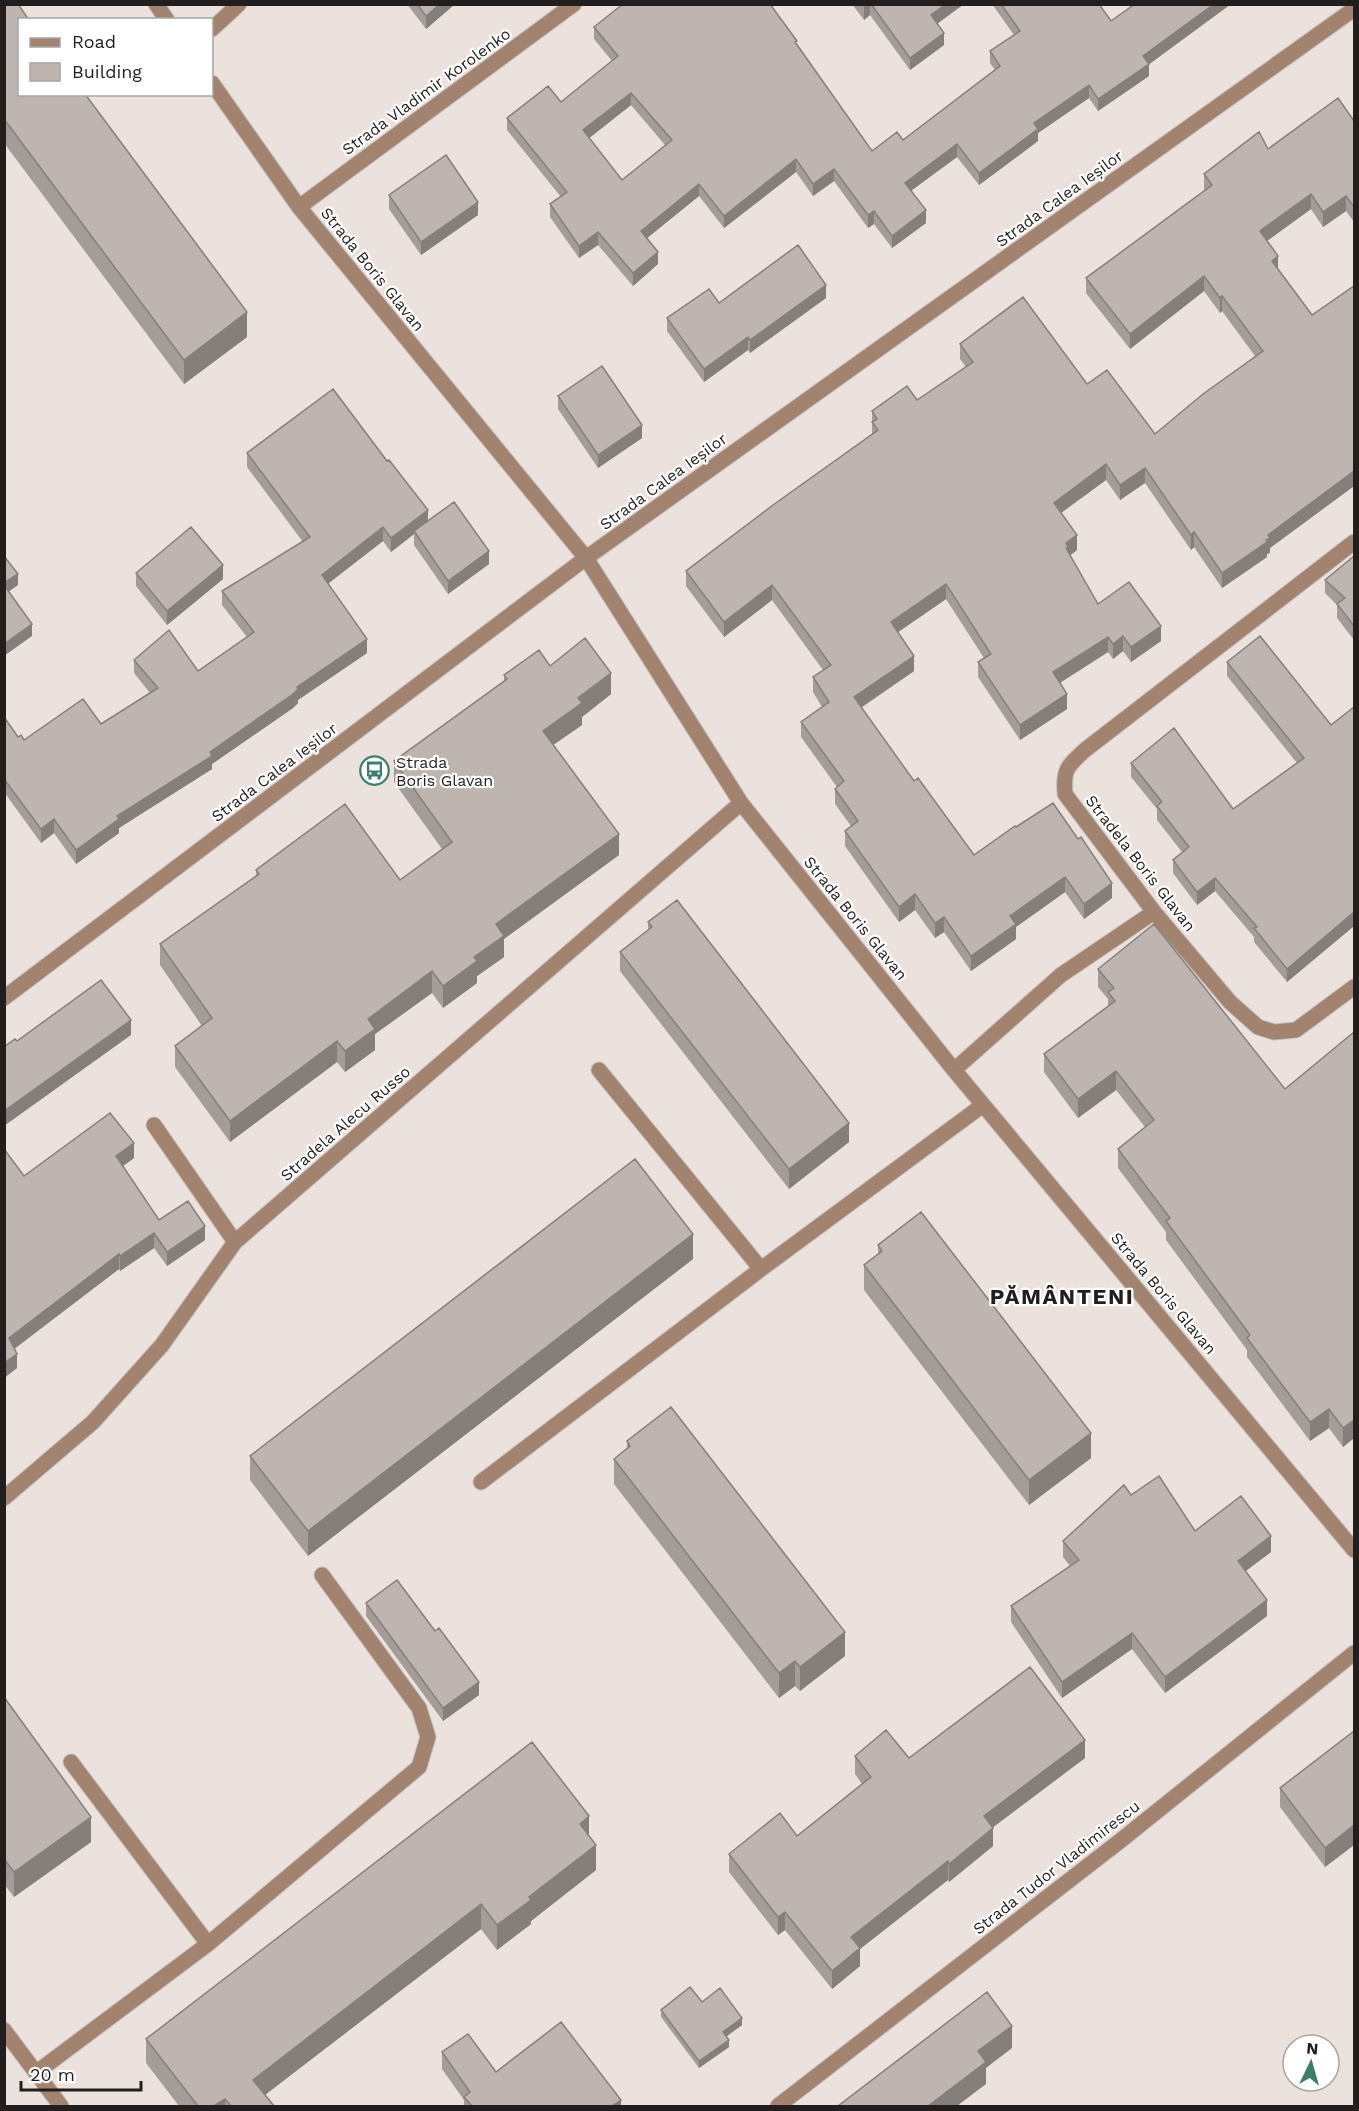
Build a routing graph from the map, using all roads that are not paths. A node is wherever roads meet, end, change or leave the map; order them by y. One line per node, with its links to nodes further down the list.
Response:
1 (156, 4): 5 (street)
2 (239, 4): 6 (street)
3 (574, 4): 8 (street, Strada Vladimir Korolenko)
4 (1354, 9): 10 (street, Strada Calea Ieșilor)
5 (166, 18)
6 (213, 28)
7 (213, 83): 8 (street, Strada Boris Glavan)
8 (299, 207): 10 (street, Strada Boris Glavan)
9 (1354, 542): 12 (street, Stradela Boris Glavan)
10 (586, 558): 11 (street, Strada Boris Glavan); 14 (street, Strada Calea Ieșilor)
11 (741, 803): 16 (street, Strada Boris Glavan); 19 (street, Stradela Alecu Russo)
12 (1154, 912): 13 (street, Stradela Boris Glavan); 16 (street)
13 (1354, 987)
14 (4, 998)
15 (599, 1070): 20 (street)
16 (954, 1070): 17 (street, Strada Boris Glavan)
17 (983, 1105): 20 (street); 23 (street, Strada Boris Glavan)
18 (154, 1125): 19 (street)
19 (235, 1242): 22 (street, Stradela Alecu Russo)
20 (761, 1269): 21 (street)
21 (481, 1482)
22 (4, 1498)
23 (1354, 1550)
24 (322, 1575): 27 (street)
25 (1354, 1653): 31 (street, Strada Tudor Vladimirescu)
26 (71, 1762): 27 (street)
27 (208, 1944): 29 (street)
28 (4, 2030): 29 (street)
29 (37, 2072): 30 (street)
30 (61, 2106)
31 (778, 2106)

